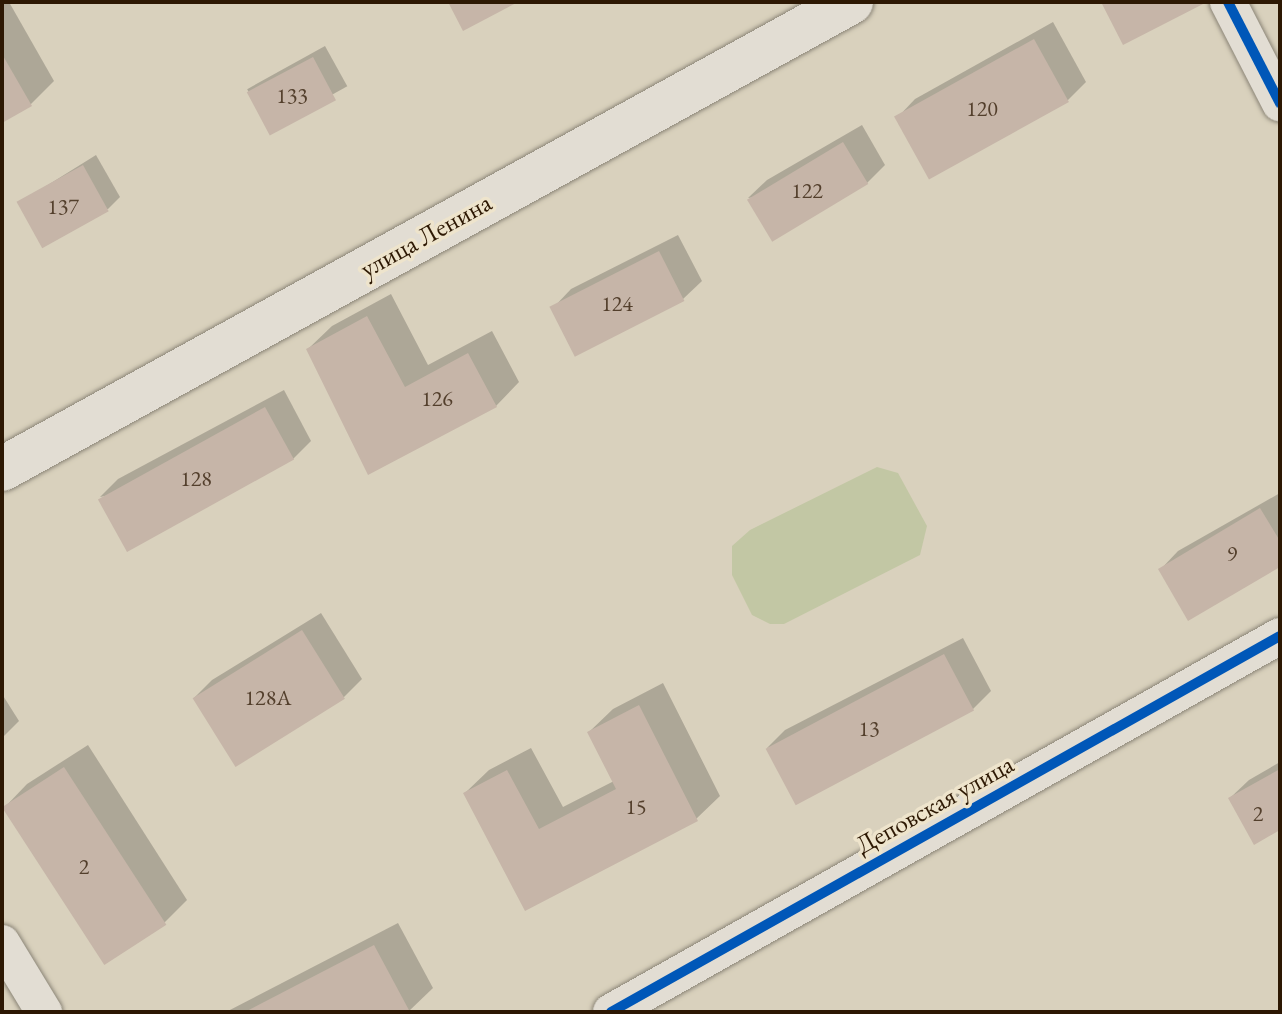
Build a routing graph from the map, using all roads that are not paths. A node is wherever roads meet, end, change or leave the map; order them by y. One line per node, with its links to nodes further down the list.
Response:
1 (851, 2): 4 (main road, улица Ленина)
2 (1228, 2): 3 (street)
3 (1280, 103)
4 (2, 469)
5 (1280, 636): 8 (street, Деповская улица)
6 (2, 943): 7 (street)
7 (44, 1012)
8 (611, 1012)

